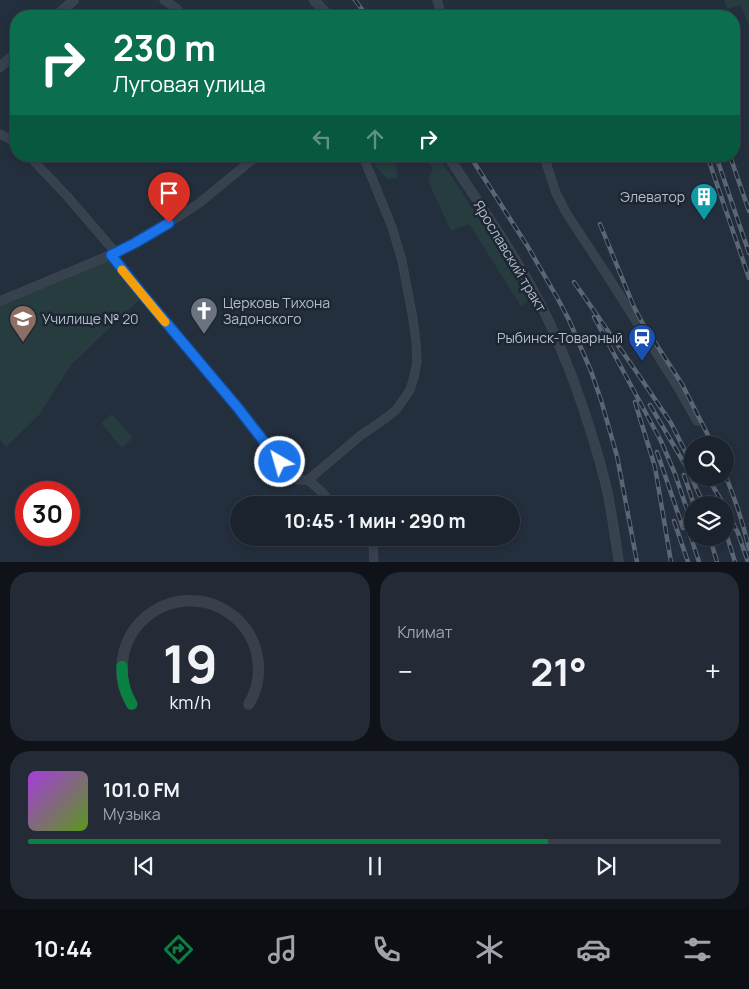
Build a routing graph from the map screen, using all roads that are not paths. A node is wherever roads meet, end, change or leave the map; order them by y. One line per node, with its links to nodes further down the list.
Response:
1 (74, 0): 4 (street)
2 (164, 0): 5 (street)
3 (314, 0): 6 (street)
4 (63, 10)
5 (178, 10)
6 (323, 10)
7 (10, 59): 8 (street)
8 (0, 68)
9 (35, 162): 14 (street)
10 (250, 162): 14 (street)
11 (365, 162): 17 (street)
12 (452, 162): 21 (street, Ярославский тракт)
13 (546, 162): 16 (street)
14 (113, 254): 15 (street); 17 (street)
15 (0, 301)
16 (697, 422)
17 (308, 480): 18 (street)
18 (325, 496)
19 (373, 546): 20 (street)
20 (374, 562)
21 (619, 562)

